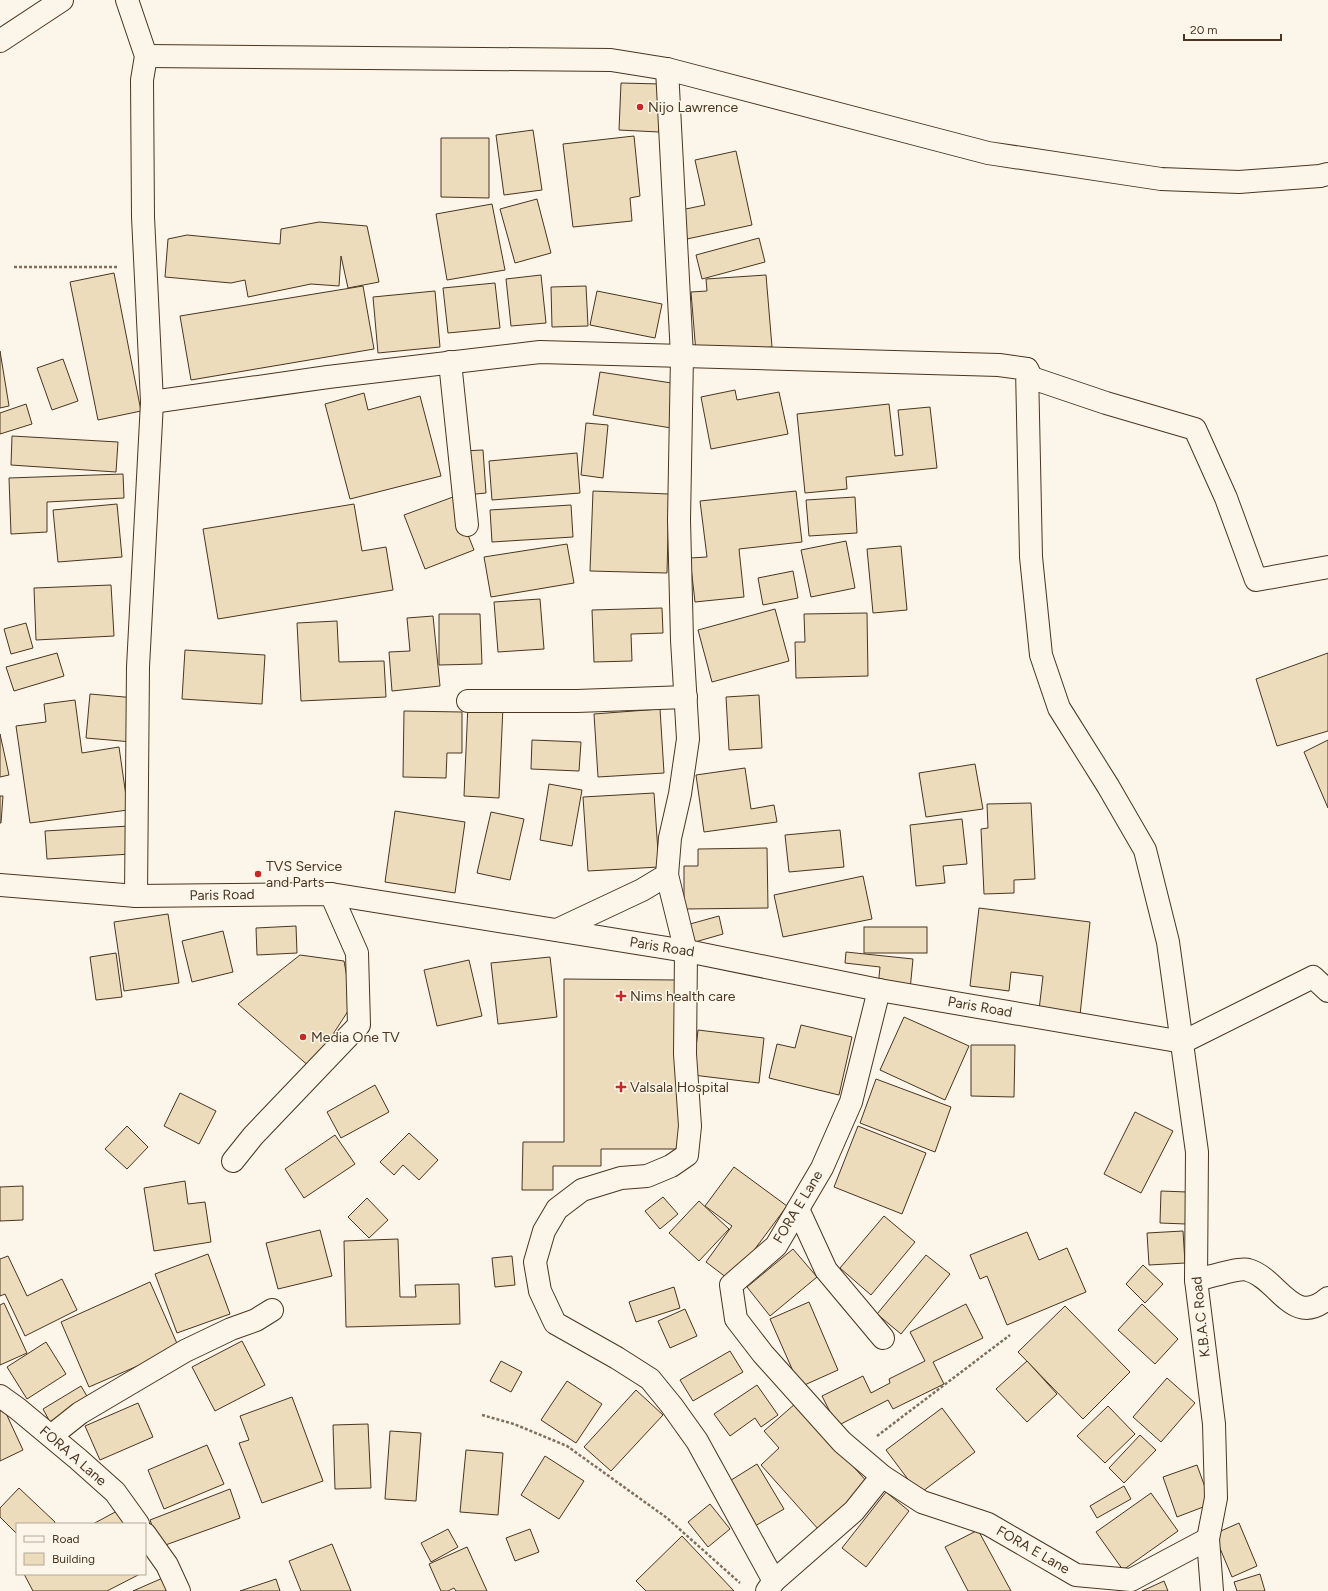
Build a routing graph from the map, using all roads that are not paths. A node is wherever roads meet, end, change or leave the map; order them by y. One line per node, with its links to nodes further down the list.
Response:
1 (62, 0): 3 (street)
2 (127, 0): 4 (street)
3 (0, 40)
4 (146, 56): 5 (street); 10 (street)
5 (667, 69): 6 (street); 7 (street)
6 (1328, 174)
7 (682, 356): 8 (street); 9 (street); 13 (street)
8 (450, 362): 10 (street); 11 (street)
9 (1027, 370): 12 (street); 23 (street, K.B.A.C Road)
10 (152, 402): 18 (street)
11 (468, 525)
12 (1328, 567)
13 (686, 697): 14 (street); 15 (street)
14 (468, 701)
15 (667, 875): 19 (street); 20 (street)
16 (0, 885): 18 (street, Paris Road)
17 (332, 894): 18 (street, Paris Road); 19 (street, Paris Road); 24 (street)
18 (136, 896)
19 (557, 930): 20 (street, Paris Road)
20 (686, 952): 22 (street, Paris Road); 36 (street)
21 (1323, 978): 23 (street)
22 (879, 990): 23 (street, Paris Road); 25 (street, FORA E Lane)
23 (1183, 1042): 26 (street, K.B.A.C Road)
24 (233, 1161)
25 (798, 1209): 29 (street); 32 (street, FORA E Lane)
26 (1196, 1280): 27 (street); 35 (street, K.B.A.C Road)
27 (1328, 1298)
28 (272, 1310): 31 (street)
29 (883, 1338)
30 (0, 1396): 31 (street, FORA A Lane)
31 (51, 1436): 33 (street, FORA A Lane)
32 (882, 1476): 35 (street, FORA E Lane); 36 (street)
33 (137, 1523)
34 (146, 1535): 37 (street)
35 (1208, 1539): 38 (street, K.B.A.C Road)
36 (770, 1586)
37 (179, 1591)
38 (1212, 1591)

